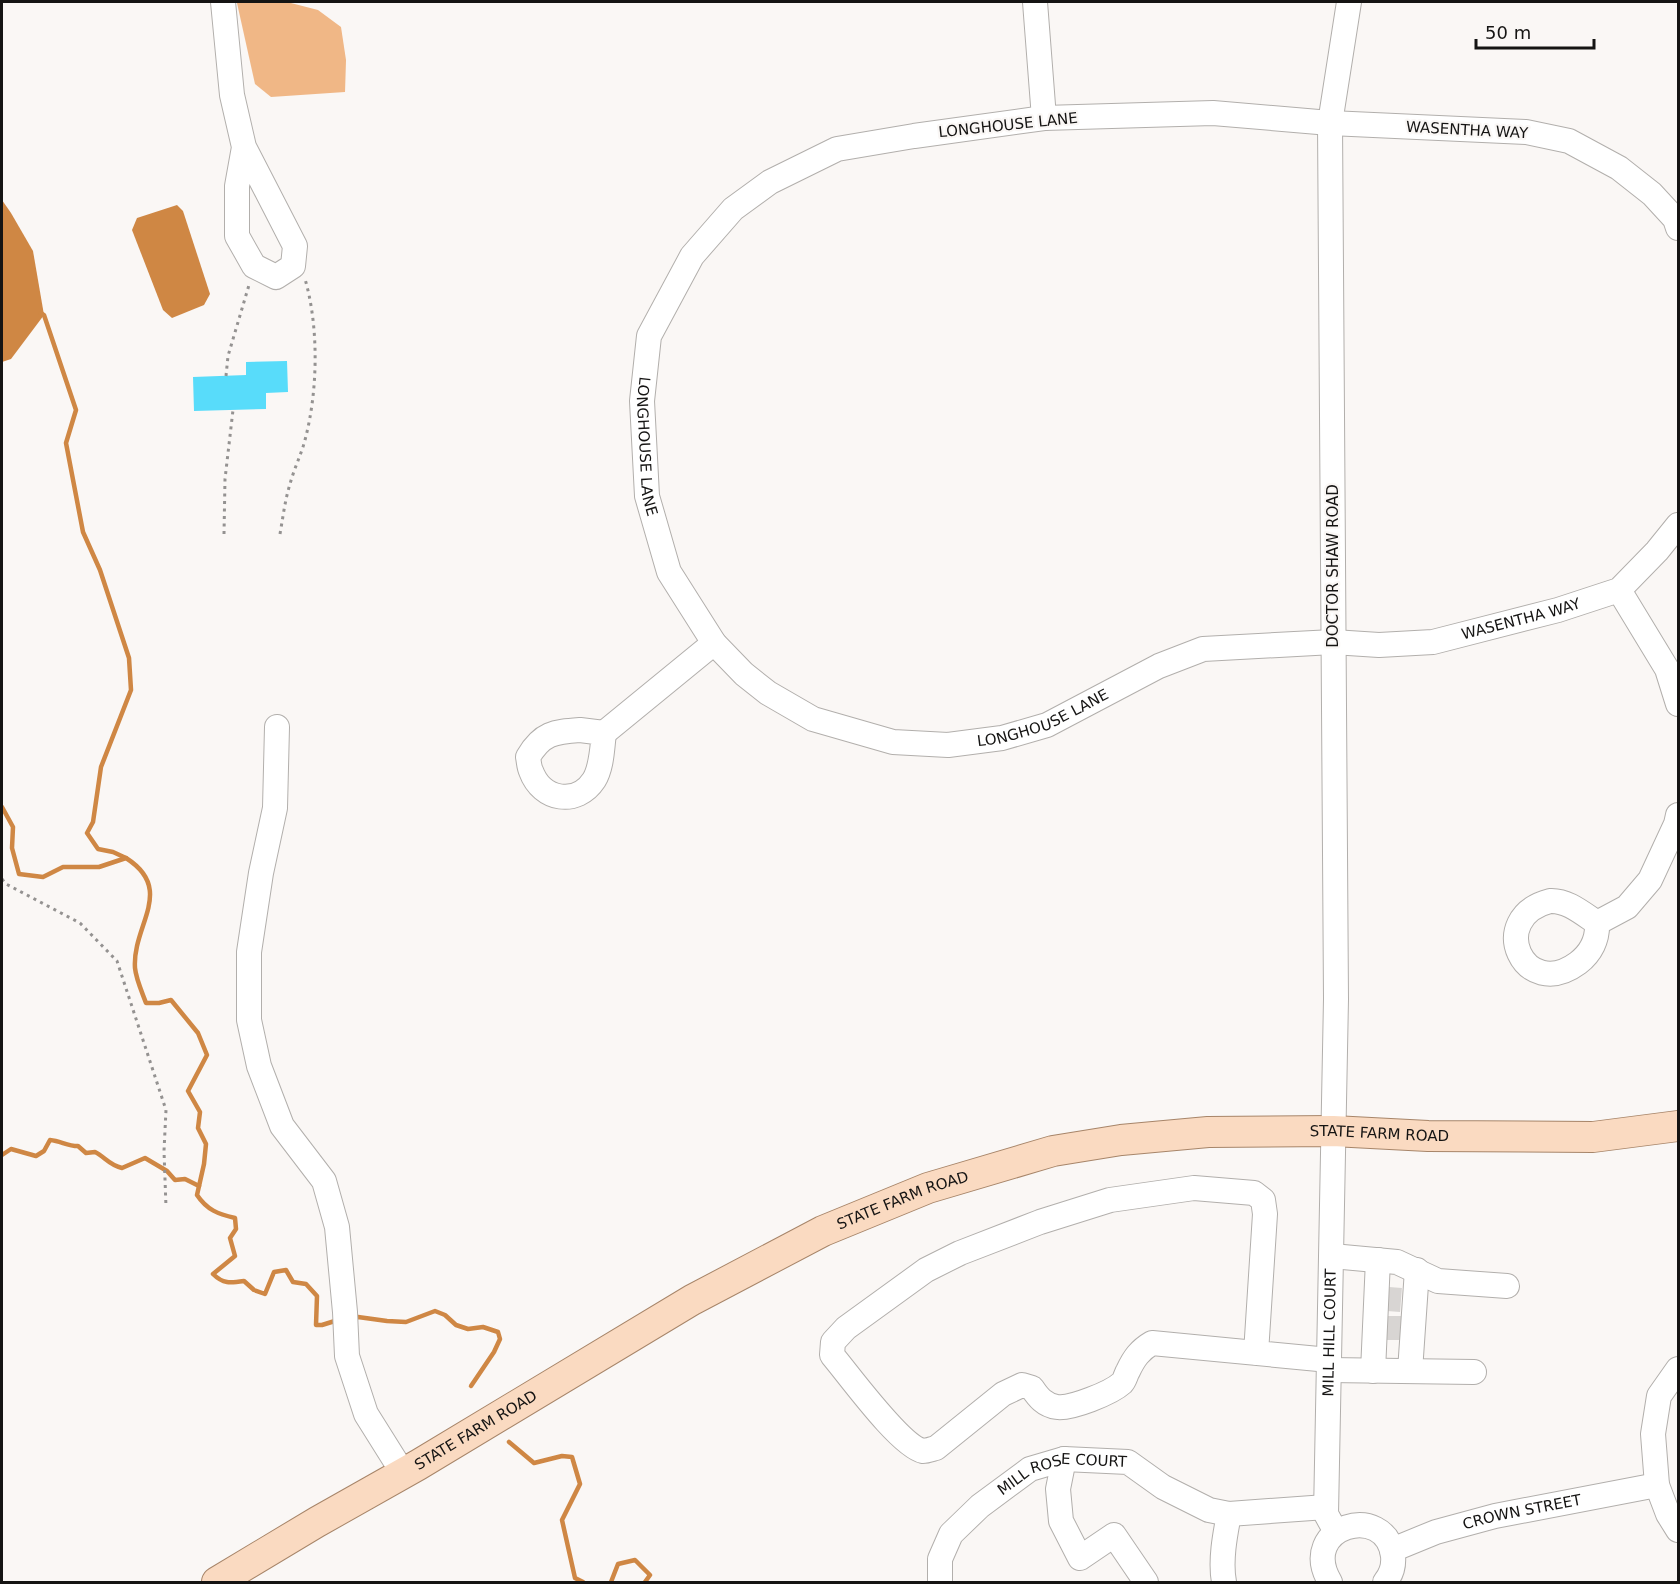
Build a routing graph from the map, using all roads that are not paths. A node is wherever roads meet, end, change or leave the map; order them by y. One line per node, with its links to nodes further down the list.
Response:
1 (223, 2): 6 (street)
2 (1035, 2): 4 (street)
3 (1348, 2): 5 (street, DOCTOR SHAW ROAD)
4 (1044, 118): 5 (street, LONGHOUSE LANE); 11 (street, LONGHOUSE LANE)
5 (1330, 123): 7 (street, WASENTHA WAY); 10 (street, DOCTOR SHAW ROAD)
6 (244, 147): 6 (street)
7 (1677, 221)
8 (1678, 525): 9 (street, WASENTHA WAY)
9 (1619, 590): 10 (street, WASENTHA WAY); 12 (street)
10 (1333, 642): 11 (street, LONGHOUSE LANE); 18 (street, DOCTOR SHAW ROAD)
11 (714, 643): 14 (street)
12 (1678, 704)
13 (277, 727): 32 (street)
14 (604, 733)
15 (1678, 815): 16 (street)
16 (1597, 923)
17 (1678, 1126): 18 (main road, STATE FARM ROAD)
18 (1334, 1131): 19 (street, MILL HILL COURT); 32 (main road, STATE FARM ROAD)
19 (1332, 1256): 20 (street); 26 (street, MILL HILL COURT)
20 (1378, 1260): 21 (street); 23 (street)
21 (1417, 1270): 22 (street); 23 (street)
22 (1507, 1286)
23 (1395, 1300): 24 (street); 24 (street)
24 (1394, 1328): 28 (street); 29 (street)
25 (1256, 1353): 25 (street); 26 (street)
26 (1329, 1365): 28 (street); 34 (street, MILL HILL COURT)
27 (1678, 1370): 33 (street)
28 (1373, 1371): 29 (street)
29 (1410, 1371): 30 (street)
30 (1474, 1372)
31 (1064, 1459): 35 (street, MILL ROSE COURT); 40 (street, MILL ROSE COURT); 41 (street)
32 (403, 1473): 39 (main road, STATE FARM ROAD)
33 (1657, 1485): 36 (street); 38 (street, CROWN STREET)
34 (1326, 1507): 35 (street, MILL ROSE COURT); 37 (street, MILL HILL COURT)
35 (1229, 1514): 42 (street)
36 (1678, 1530)
37 (1336, 1532): 38 (street); 43 (street)
38 (1392, 1550): 44 (street)
39 (218, 1582)
40 (940, 1582)
41 (1146, 1582)
42 (1224, 1582)
43 (1330, 1582)
44 (1385, 1582)

